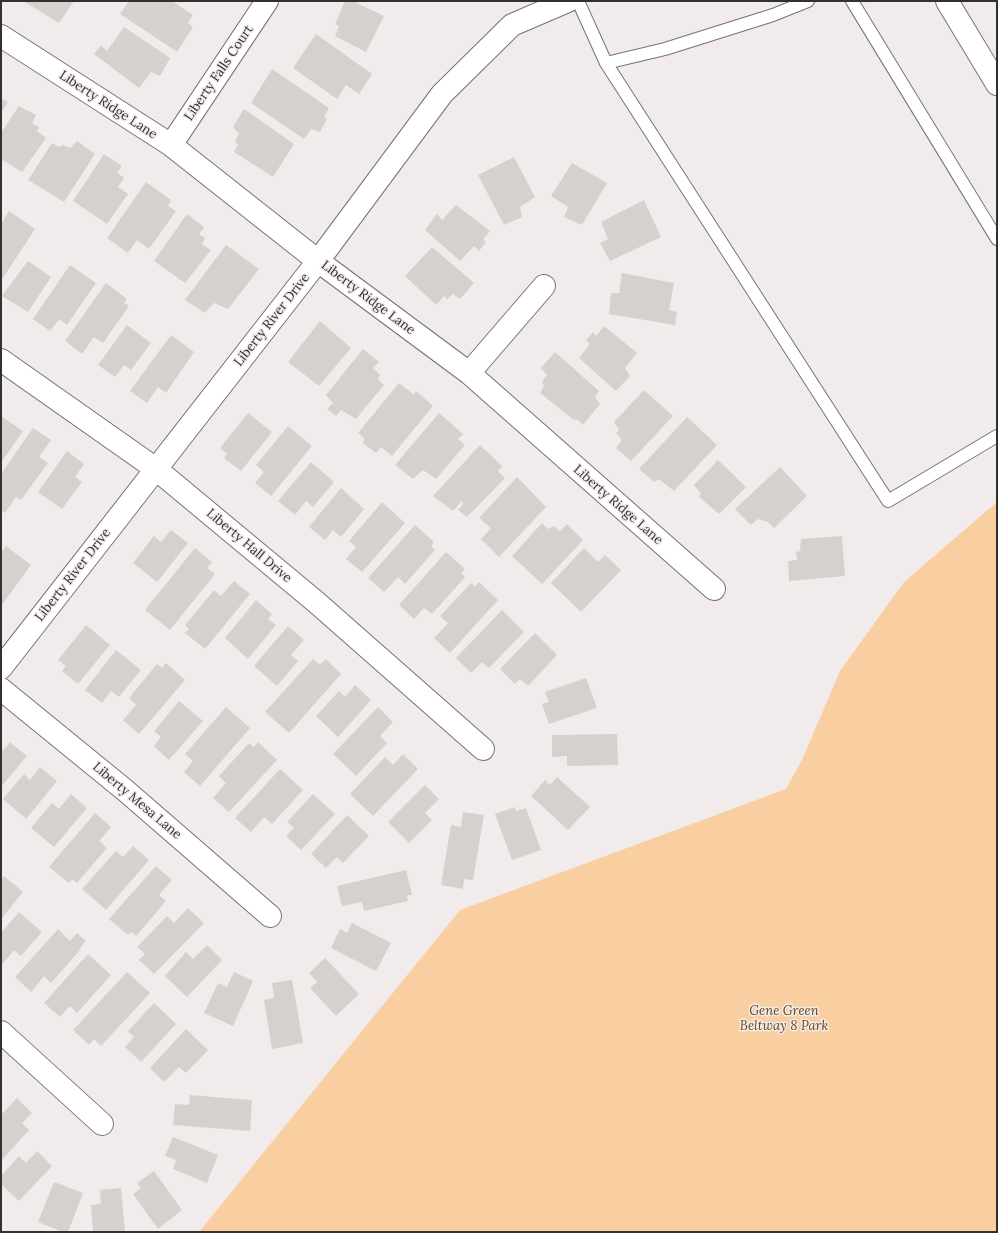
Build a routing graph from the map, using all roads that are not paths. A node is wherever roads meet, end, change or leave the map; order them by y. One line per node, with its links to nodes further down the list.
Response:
1 (267, 1): 10 (street, Liberty Falls Court)
2 (568, 1): 12 (street, Liberty River Drive)
3 (578, 1): 8 (lane)
4 (808, 1): 8 (lane)
5 (852, 1): 11 (lane)
6 (947, 1): 9 (street)
7 (1, 36): 10 (street, Liberty Ridge Lane)
8 (606, 63): 16 (lane)
9 (997, 84)
10 (171, 145): 12 (street, Liberty Ridge Lane)
11 (997, 239)
12 (318, 261): 15 (street, Liberty Ridge Lane); 17 (street, Liberty River Drive)
13 (544, 286): 15 (street)
14 (1, 360): 17 (street, Liberty Hall Drive)
15 (469, 373): 18 (street, Liberty Ridge Lane)
16 (997, 436)
17 (156, 469): 19 (street, Liberty River Drive); 21 (street, Liberty Hall Drive)
18 (714, 589)
19 (1, 668)
20 (1, 688): 22 (street, Liberty Mesa Lane)
21 (483, 749)
22 (270, 916)
23 (1, 1032): 24 (street)
24 (102, 1124)

